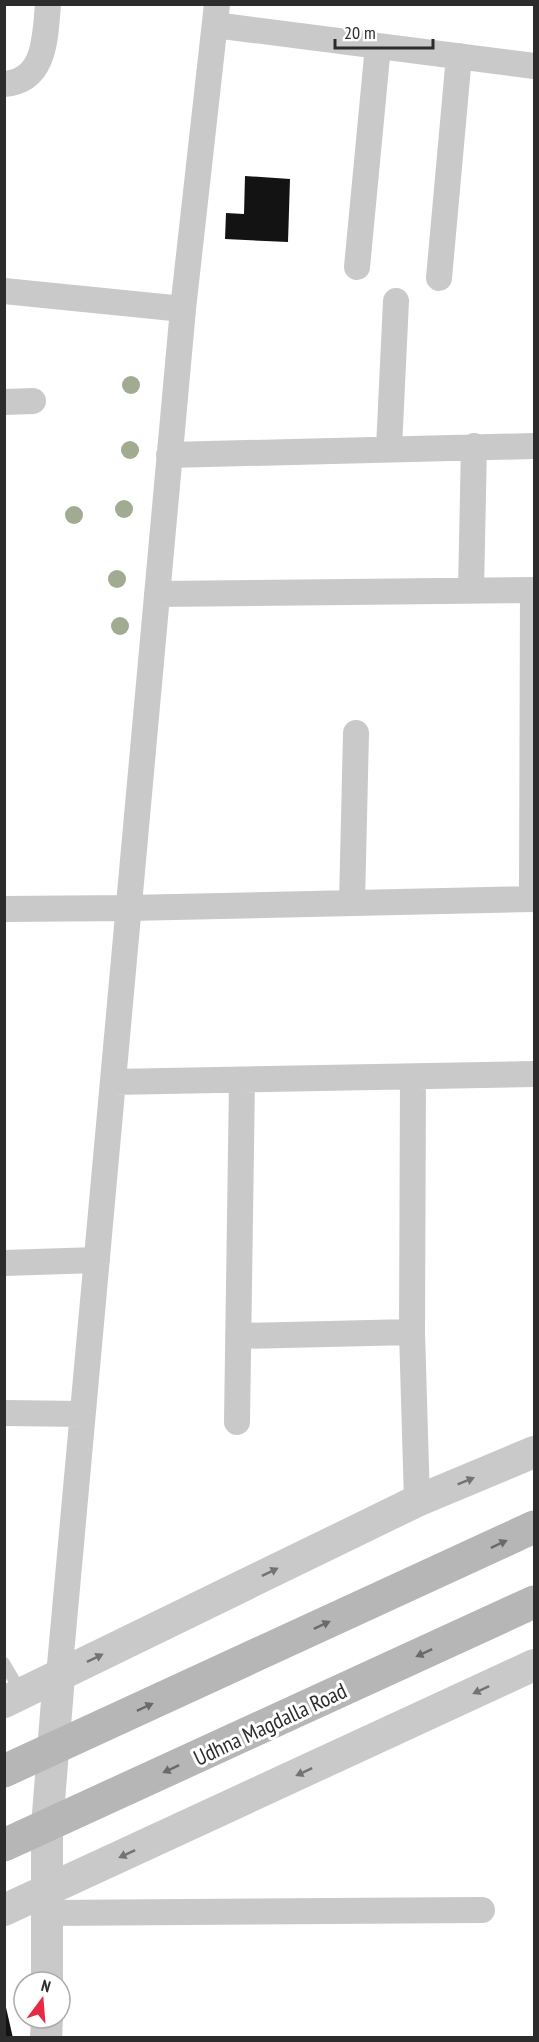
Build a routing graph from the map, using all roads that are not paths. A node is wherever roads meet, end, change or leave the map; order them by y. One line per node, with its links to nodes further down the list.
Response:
1 (48, 4): 6 (street)
2 (216, 15): 3 (street); 11 (street)
3 (378, 46): 4 (street); 7 (street)
4 (459, 56): 5 (street); 8 (street)
5 (534, 66)
6 (4, 84)
7 (357, 267)
8 (439, 278)
9 (4, 291): 11 (street)
10 (396, 301): 16 (street)
11 (183, 309): 17 (street)
12 (33, 401): 13 (street)
13 (4, 402)
14 (474, 446): 15 (street); 16 (street); 18 (street)
15 (534, 446)
16 (389, 448): 17 (street)
17 (169, 455): 20 (street)
18 (471, 590): 19 (street); 20 (street)
19 (534, 590): 22 (street)
20 (157, 594): 24 (street)
21 (356, 733): 23 (street)
22 (533, 899): 23 (street)
23 (352, 903): 24 (street)
24 (128, 908): 25 (street); 29 (street)
25 (4, 909)
26 (534, 1074): 27 (street)
27 (413, 1077): 28 (street); 32 (street)
28 (242, 1080): 29 (street); 33 (street)
29 (112, 1082): 30 (street)
30 (97, 1260): 31 (street); 35 (street)
31 (4, 1263)
32 (412, 1332): 33 (street); 38 (street)
33 (238, 1336): 36 (street)
34 (4, 1413): 35 (street)
35 (82, 1414): 43 (street)
36 (237, 1422)
37 (534, 1452): 38 (street, one-way to 37)
38 (417, 1501): 43 (street, one-way to 38)
39 (534, 1527): 45 (main road, one-way to 39)
40 (534, 1602): 47 (main road, Udhna Magdalla Road, one-way to 47)
41 (4, 1663): 44 (lane)
42 (534, 1665): 49 (street, one-way to 49)
43 (59, 1676): 44 (street); 45 (street)
44 (13, 1698)
45 (53, 1749): 46 (main road); 47 (street)
46 (4, 1772)
47 (47, 1826): 48 (main road, Udhna Magdalla Road); 49 (street)
48 (4, 1845)
49 (48, 1902): 50 (street); 51 (street); 52 (street)
50 (4, 1910)
51 (483, 1910)
52 (47, 1970)

